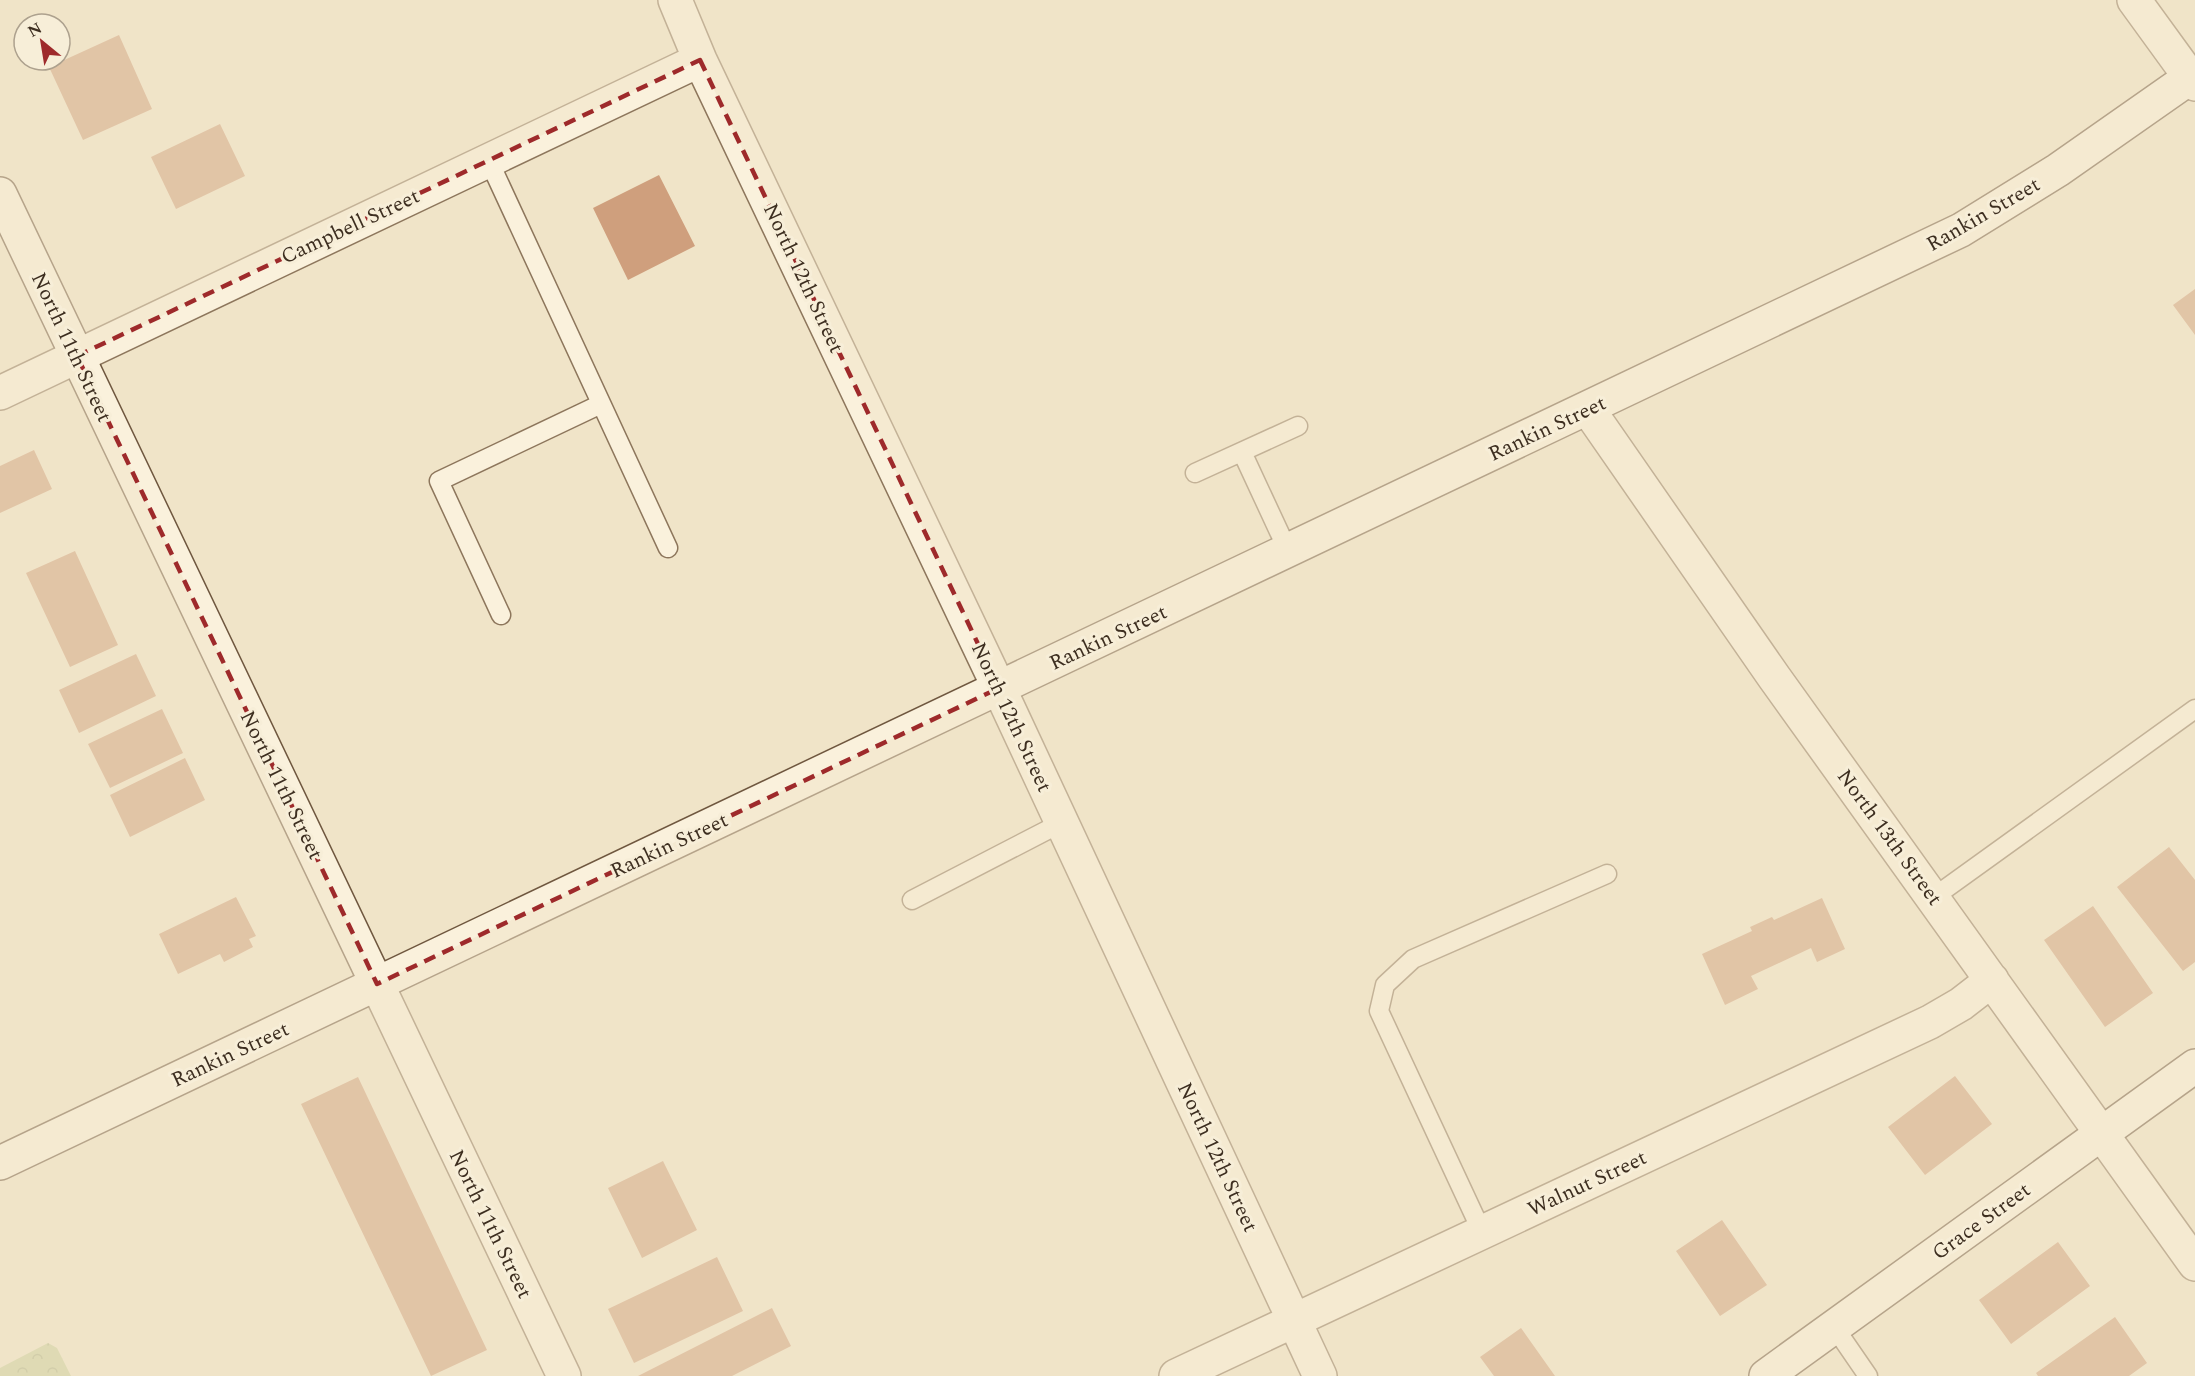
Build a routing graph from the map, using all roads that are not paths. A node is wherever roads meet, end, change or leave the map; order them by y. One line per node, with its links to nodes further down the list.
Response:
1 (675, 0): 3 (street, North 12th Street)
2 (2134, 0): 4 (street)
3 (700, 60): 5 (street, Campbell Street); 17 (street, North 12th Street)
4 (2193, 78): 10 (street, Rankin Street)
5 (489, 161): 7 (street, Campbell Street); 9 (lane)
6 (0, 194): 7 (street, North 11th Street)
7 (77, 356): 8 (street, Campbell Street); 24 (street, North 11th Street)
8 (0, 393)
9 (601, 404): 14 (lane); 16 (lane)
10 (1588, 409): 15 (street, Rankin Street); 21 (street, North 13th Street)
11 (1298, 426): 12 (lane)
12 (1242, 452): 13 (lane); 15 (lane)
13 (1195, 473)
14 (668, 548)
15 (1288, 551): 17 (street, Rankin Street)
16 (501, 615)
17 (999, 688): 19 (street, North 12th Street); 24 (street, Rankin Street)
18 (2195, 708): 21 (lane)
19 (1061, 823): 22 (lane); 30 (street, North 12th Street)
20 (1607, 874): 28 (lane)
21 (1934, 897): 23 (street, North 13th Street)
22 (912, 900)
23 (1992, 980): 26 (street, North 13th Street); 28 (street, Walnut Street)
24 (377, 984): 27 (street, Rankin Street); 32 (street, North 11th Street)
25 (2195, 1066): 26 (street, Grace Street)
26 (2103, 1133): 29 (street, North 13th Street); 31 (street, Grace Street)
27 (0, 1163)
28 (1482, 1232): 30 (street, Walnut Street)
29 (2195, 1264)
30 (1295, 1320): 33 (street, Walnut Street); 34 (street, North 12th Street)
31 (1835, 1328): 35 (street, Grace Street); 36 (lane)
32 (564, 1376)
33 (1176, 1376)
34 (1320, 1376)
35 (1766, 1376)
36 (1868, 1376)

